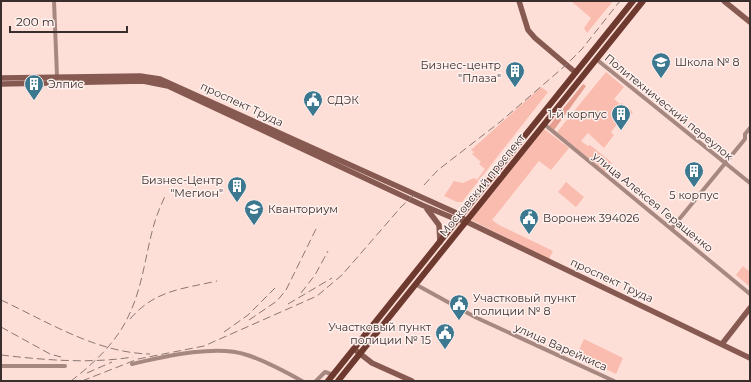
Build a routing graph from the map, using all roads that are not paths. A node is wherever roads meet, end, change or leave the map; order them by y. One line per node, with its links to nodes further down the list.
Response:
1 (54, 1): 9 (street)
2 (519, 1): 8 (main road)
3 (633, 1): 8 (main road, Московский проспект)
4 (643, 1): 7 (main road, Московский проспект)
5 (724, 1): 6 (main road)
6 (750, 22)
7 (596, 59): 14 (main road, Московский проспект); 16 (street, Политехнический переулок)
8 (575, 72): 19 (main road, Московский проспект)
9 (57, 76): 10 (main road, проспект Труда); 11 (main road); 13 (main road, проспект Труда)
10 (1, 78)
11 (57, 83): 12 (main road, проспект Труда); 13 (main road, проспект Труда)
12 (1, 84)
13 (213, 105): 18 (main road, проспект Труда); 19 (main road, проспект Труда)
14 (544, 124): 20 (main road, Московский проспект); 21 (street, улица Алексея Геращенко)
15 (750, 128): 16 (street)
16 (726, 163): 17 (street, Политехнический переулок); 21 (street)
17 (750, 183)
18 (422, 205): 19 (main road, проспект Труда); 22 (main road)
19 (459, 217): 20 (main road, проспект Труда); 22 (main road, Московский проспект)
20 (466, 221): 23 (main road, Московский проспект); 26 (main road, проспект Труда)
21 (672, 228): 24 (street, улица Алексея Геращенко)
22 (440, 242): 27 (main road, Московский проспект)
23 (415, 284): 28 (main road, Московский проспект); 39 (street, улица Варейкиса)
24 (750, 294)
25 (750, 308): 26 (main road)
26 (722, 344): 29 (main road, проспект Труда)
27 (354, 349): 28 (main road); 33 (main road, Московский проспект)
28 (360, 354): 37 (main road, Московский проспект); 38 (main road)
29 (750, 358)
30 (132, 364): 34 (street)
31 (1, 366): 32 (street)
32 (65, 366)
33 (334, 375): 35 (street); 36 (main road, Московский проспект)
34 (302, 381)
35 (316, 381)
36 (328, 381)
37 (338, 381)
38 (412, 381)
39 (614, 381)

